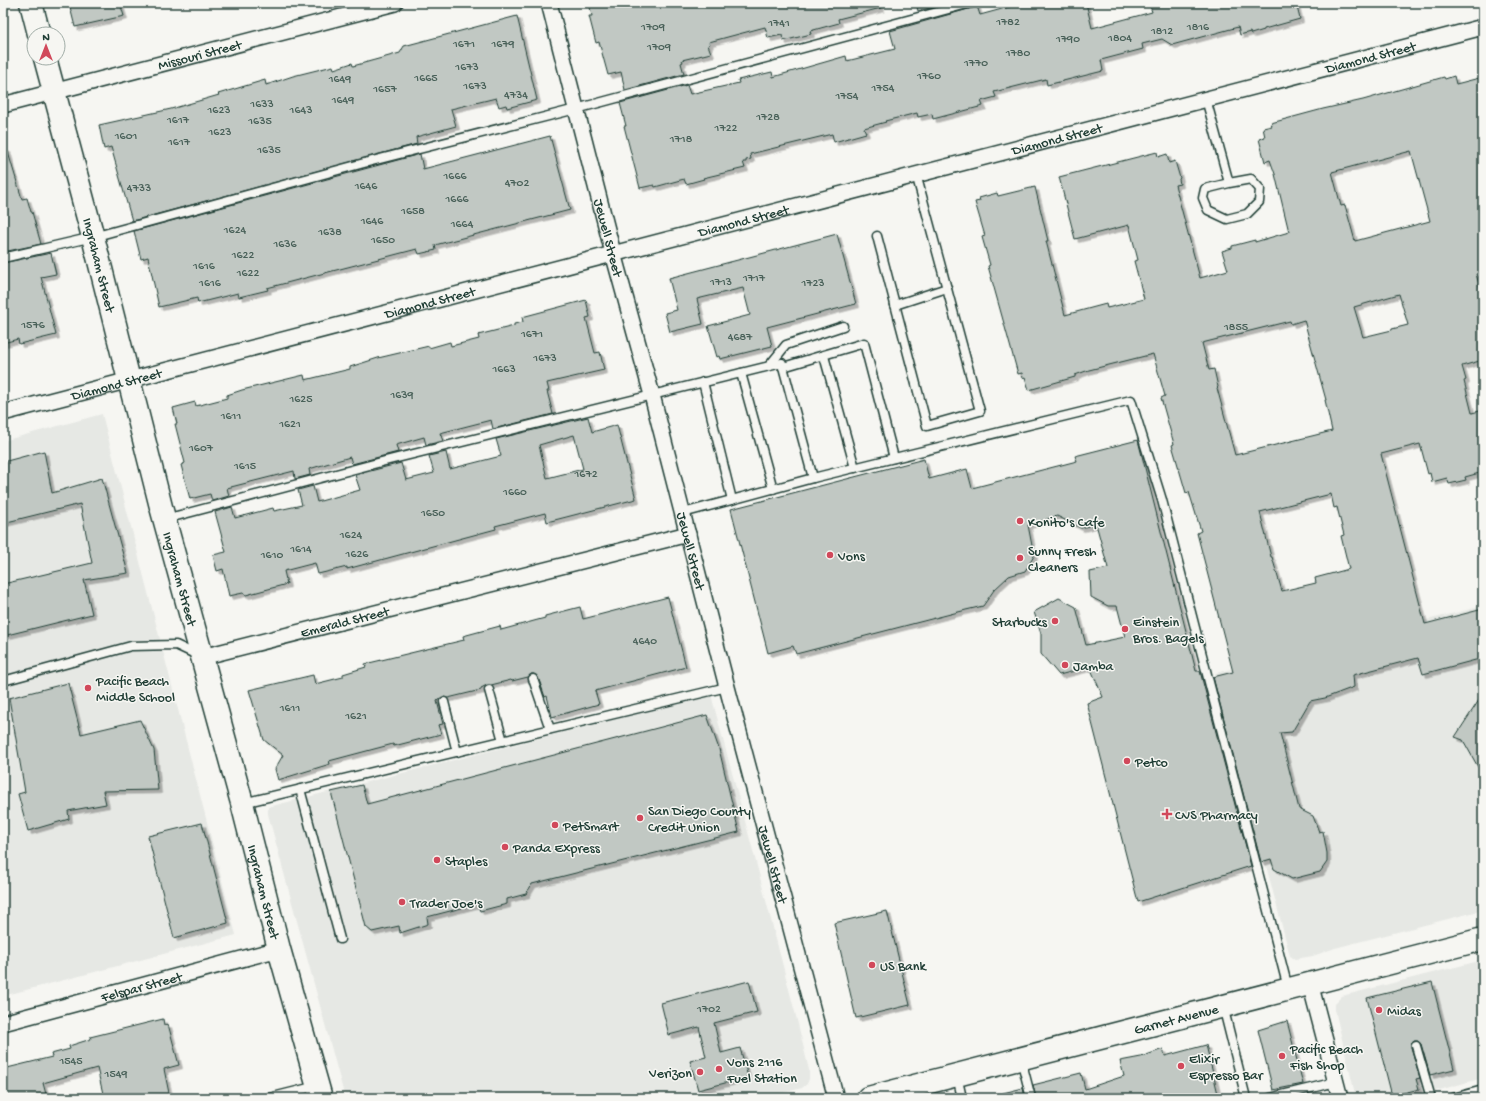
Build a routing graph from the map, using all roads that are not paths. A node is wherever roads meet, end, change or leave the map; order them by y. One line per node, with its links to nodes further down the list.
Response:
1 (31, 3): 5 (main road)
2 (395, 3): 8 (street, Missouri Street)
3 (549, 3): 11 (street, Jewell Street)
4 (971, 3): 11 (lane)
5 (37, 26)
6 (1483, 27): 9 (street, Diamond Street)
7 (47, 66): 8 (main road, Ingraham Street)
8 (54, 92): 10 (street, Missouri Street); 15 (main road, Ingraham Street)
9 (1206, 99): 12 (street, Diamond Street); 13 (lane)
10 (3, 105)
11 (576, 109): 15 (lane); 16 (street, Jewell Street)
12 (916, 174): 16 (street, Diamond Street); 18 (lane)
13 (1229, 183): 13 (lane)
14 (877, 236): 19 (lane)
15 (92, 237): 17 (lane); 25 (main road, Ingraham Street)
16 (613, 253): 25 (street, Diamond Street); 27 (street, Jewell Street)
17 (3, 258)
18 (947, 288): 19 (lane); 19 (lane)
19 (895, 304)
20 (843, 326): 23 (lane)
21 (824, 356): 22 (lane); 29 (lane); 30 (lane)
22 (783, 365): 23 (lane); 31 (lane)
23 (769, 366): 24 (lane)
24 (741, 373): 26 (lane); 32 (lane)
25 (129, 380): 28 (street, Diamond Street); 35 (main road, Ingraham Street)
26 (703, 382): 27 (lane); 33 (lane)
27 (652, 395): 34 (street, Jewell Street); 35 (lane)
28 (3, 413)
29 (894, 458): 30 (lane); 52 (lane)
30 (855, 468): 31 (lane)
31 (813, 478): 32 (lane)
32 (774, 489): 33 (lane)
33 (732, 500): 34 (lane)
34 (683, 513): 36 (street, Jewell Street)
35 (164, 519): 37 (main road, Ingraham Street)
36 (688, 534): 37 (street, Emerald Street); 40 (street, Jewell Street)
37 (202, 657): 39 (lane); 47 (main road, Ingraham Street)
38 (534, 679): 43 (lane)
39 (3, 681)
40 (727, 687): 43 (lane); 62 (street, Jewell Street)
41 (489, 690): 44 (lane)
42 (444, 702): 45 (lane)
43 (550, 729): 44 (lane)
44 (503, 741): 45 (lane)
45 (457, 752): 46 (lane)
46 (300, 789): 47 (lane); 48 (lane)
47 (242, 803): 50 (main road, Ingraham Street)
48 (340, 939)
49 (1483, 939): 51 (main road, Garnet Avenue)
50 (279, 949): 54 (street, Felspar Street); 60 (main road, Ingraham Street)
51 (1310, 983): 52 (main road, Garnet Avenue); 58 (street)
52 (1288, 989): 53 (main road, Garnet Avenue)
53 (1223, 1006): 56 (main road, Garnet Avenue); 66 (lane)
54 (3, 1023)
55 (1416, 1046): 69 (lane)
56 (1021, 1058): 57 (main road, Garnet Avenue); 65 (lane)
57 (956, 1075): 63 (main road, Garnet Avenue); 64 (lane)
58 (1336, 1082): 67 (lane); 68 (street)
59 (1483, 1090): 70 (lane)
60 (320, 1092): 61 (lane)
61 (269, 1098)
62 (836, 1098)
63 (868, 1098)
64 (962, 1098)
65 (1030, 1098)
66 (1246, 1098)
67 (1270, 1098)
68 (1340, 1098)
69 (1431, 1098)
70 (1453, 1098)

